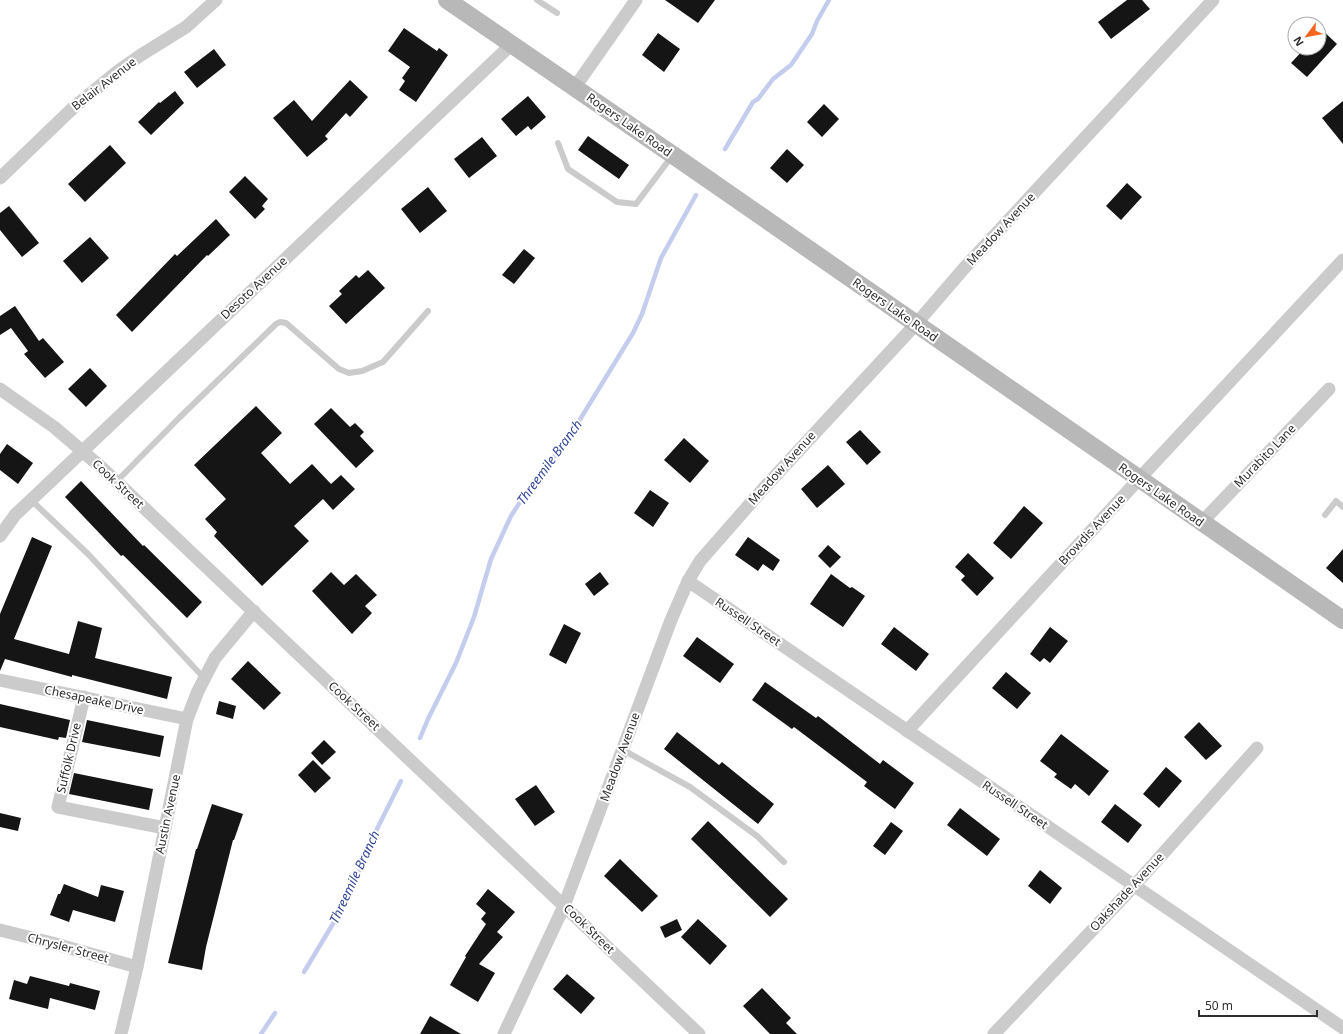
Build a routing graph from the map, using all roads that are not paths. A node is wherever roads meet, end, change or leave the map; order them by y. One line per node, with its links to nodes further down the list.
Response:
1 (216, 0): 11 (street, Belair Avenue)
2 (447, 0): 7 (main road, Rogers Lake Road)
3 (537, 0): 6 (lane)
4 (636, 0): 8 (street)
5 (1213, 0): 14 (street, Meadow Avenue)
6 (557, 13)
7 (512, 44): 8 (main road, Rogers Lake Road); 17 (street, Desoto Avenue)
8 (575, 87): 10 (main road, Rogers Lake Road)
9 (558, 143): 10 (lane)
10 (673, 154): 14 (main road, Rogers Lake Road)
11 (0, 178)
12 (1343, 260): 18 (street, Browdis Avenue)
13 (428, 310): 19 (lane)
14 (916, 324): 18 (main road, Rogers Lake Road); 25 (street, Meadow Avenue)
15 (0, 389): 17 (street, Cook Street)
16 (1330, 389): 23 (street, Murabito Lane)
17 (82, 451): 19 (street, Cook Street); 20 (street, Desoto Avenue)
18 (1139, 479): 23 (main road, Rogers Lake Road); 32 (street, Browdis Avenue)
19 (117, 482): 26 (street, Cook Street)
20 (31, 500): 24 (street, Desoto Avenue); 28 (lane)
21 (1343, 507): 22 (lane)
22 (1325, 515)
23 (1201, 522): 27 (main road, Rogers Lake Road)
24 (0, 536)
25 (688, 581): 32 (street, Russell Street); 34 (street, Meadow Avenue)
26 (254, 611): 28 (street, Austin Avenue); 38 (street, Cook Street)
27 (1343, 620)
28 (204, 679): 31 (street, Austin Avenue)
29 (0, 680): 30 (street, Chesapeake Drive)
30 (84, 697): 31 (street, Chesapeake Drive); 35 (street, Suffolk Drive)
31 (187, 719): 35 (street, Austin Avenue)
32 (907, 731): 37 (street, Russell Street)
33 (1257, 748): 37 (street, Oakshade Avenue)
34 (622, 750): 36 (lane); 38 (street, Meadow Avenue)
35 (165, 828): 40 (street, Austin Avenue)
36 (784, 862)
37 (1134, 886): 41 (street, Russell Street); 45 (street, Oakshade Avenue)
38 (564, 906): 43 (street, Meadow Avenue); 44 (street, Cook Street)
39 (0, 930): 40 (street, Chrysler Street)
40 (137, 967): 42 (street, Austin Avenue)
41 (1343, 1028)
42 (120, 1034)
43 (504, 1034)
44 (699, 1034)
45 (994, 1034)

